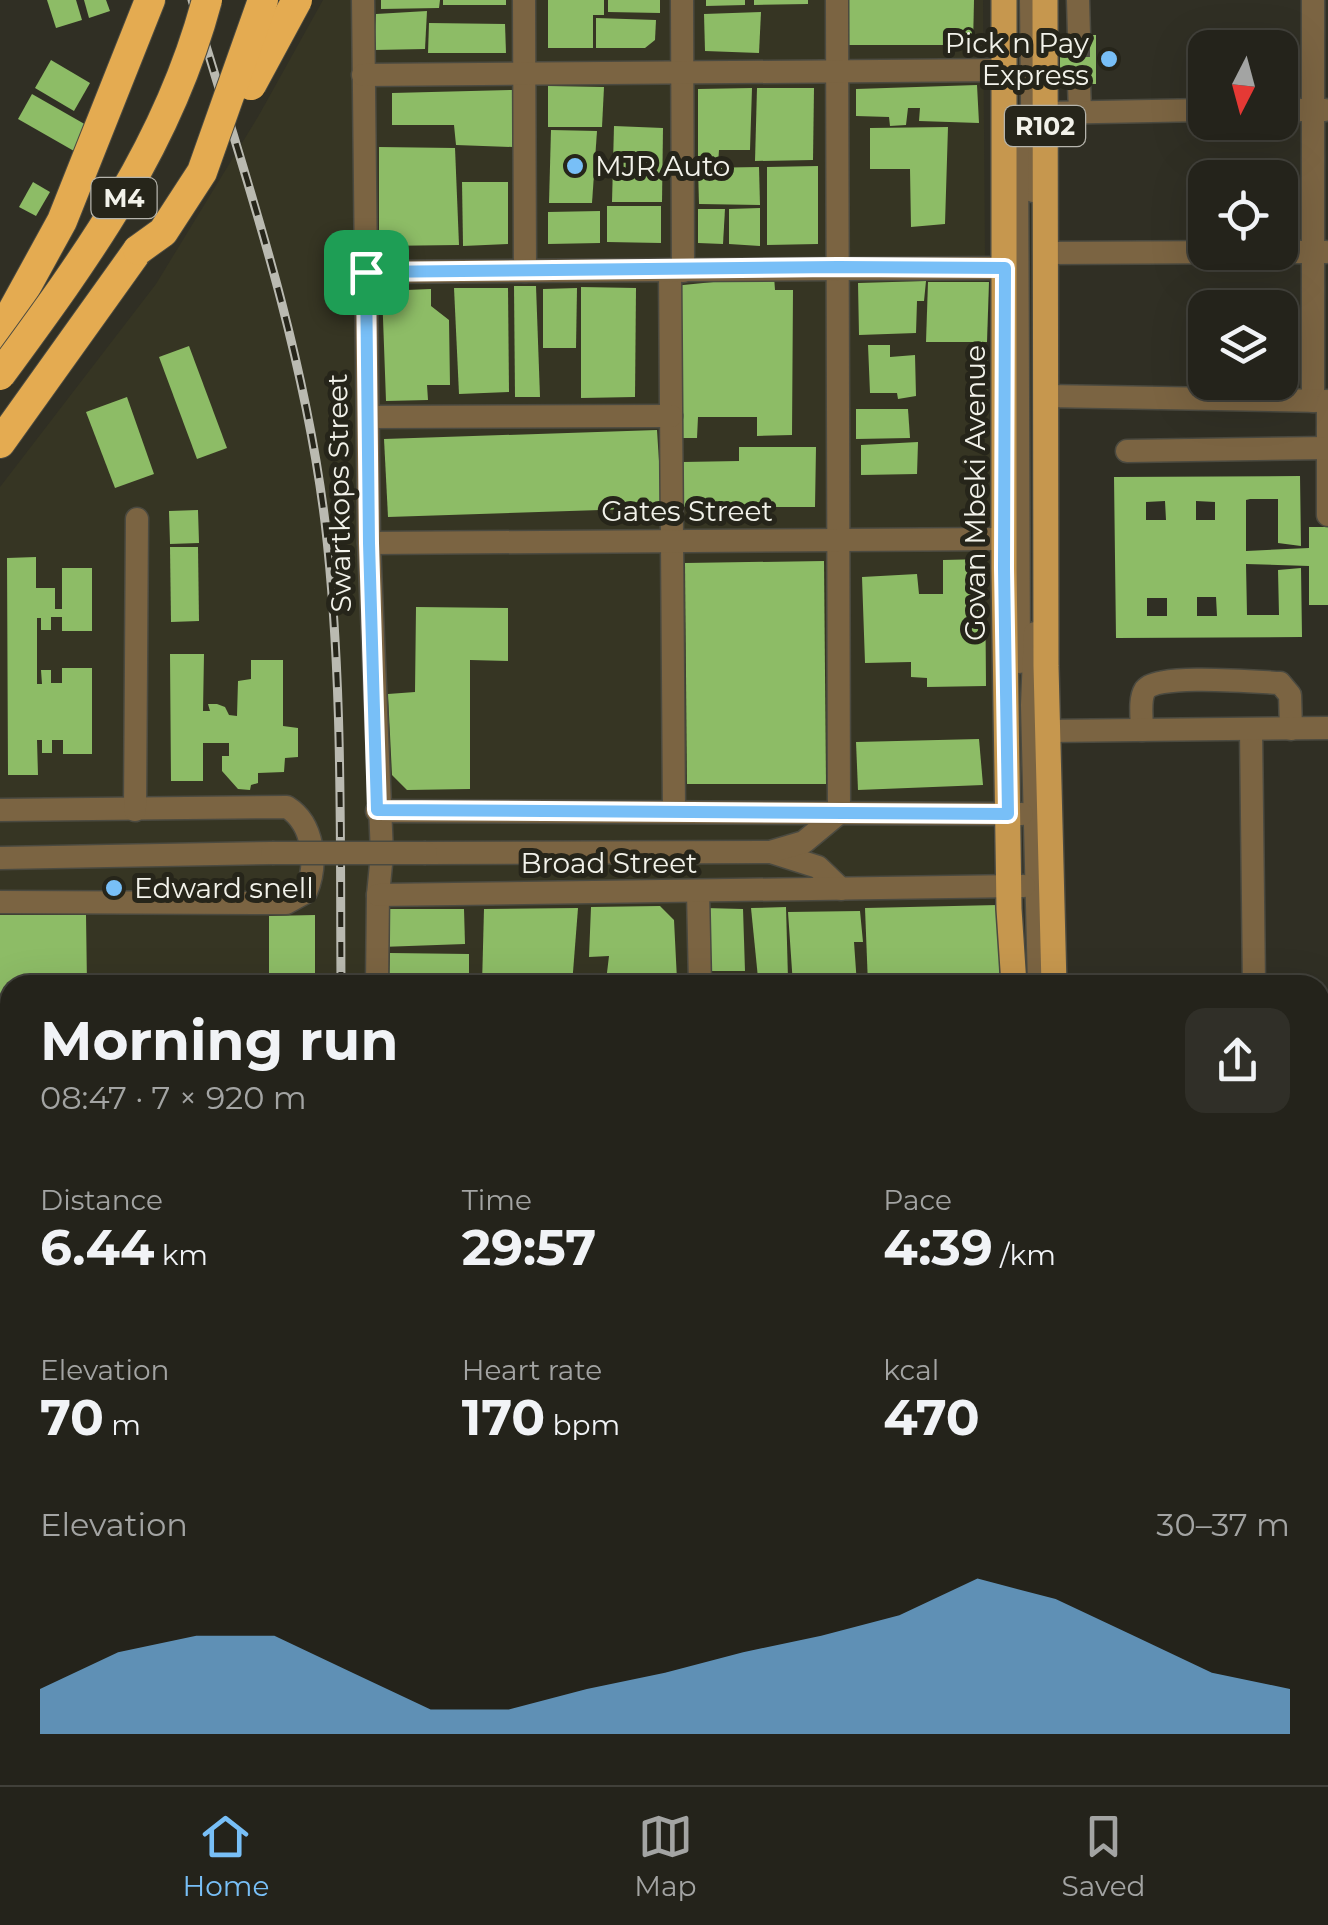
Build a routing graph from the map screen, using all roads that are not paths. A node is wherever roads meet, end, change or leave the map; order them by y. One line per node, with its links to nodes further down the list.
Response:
1 (150, 0): 37 (highway)
2 (207, 0): 38 (highway, M4, bridge)
3 (246, 0): 28 (highway, M4)
4 (263, 0): 27 (highway, bridge)
5 (297, 0): 27 (highway, bridge)
6 (363, 0): 21 (street, Swartkops Street)
7 (524, 0): 20 (street)
8 (682, 0): 19 (street)
9 (836, 0): 18 (street)
10 (1004, 0): 17 (main road, Govan Mbeki Avenue / R102)
11 (1018, 0): 62 (street)
12 (1031, 0): 62 (street)
13 (1045, 0): 26 (main road, Govan Mbeki Avenue / R102)
14 (1078, 0): 16 (street)
15 (1312, 0): 24 (street)
16 (1079, 35)
17 (1003, 70): 18 (street); 33 (main road, Govan Mbeki Avenue / R102)
18 (836, 71): 19 (street); 32 (street)
19 (682, 72): 20 (street); 34 (street)
20 (525, 74): 21 (street); 36 (street)
21 (363, 75): 35 (street, Swartkops Street)
22 (1079, 84): 25 (street)
23 (1188, 110): 25 (street)
24 (1320, 110): 30 (street)
25 (1080, 112): 26 (street)
26 (1045, 113): 31 (main road, Govan Mbeki Avenue / R102)
27 (202, 172): 28 (highway, bridge)
28 (138, 250): 43 (highway, M4)
29 (1188, 252): 31 (street)
30 (1321, 252): 40 (street)
31 (1045, 253): 39 (main road, Govan Mbeki Avenue / R102)
32 (838, 267): 33 (street); 34 (street); 49 (street)
33 (1005, 268): 48 (main road, Govan Mbeki Avenue / R102)
34 (676, 271): 36 (street); 41 (street)
35 (366, 272): 36 (street); 42 (street, Swartkops Street)
36 (526, 272)
37 (0, 334)
38 (0, 375)
39 (1048, 396): 40 (street); 56 (main road, Govan Mbeki Avenue / R102)
40 (1323, 401): 44 (street)
41 (671, 416): 42 (street); 50 (street)
42 (368, 417): 51 (street, Swartkops Street)
43 (0, 443)
44 (1328, 448): 45 (street); 46 (street)
45 (1126, 451)
46 (1328, 515)
47 (137, 519): 58 (street)
48 (1005, 539): 49 (street, Gates Street); 62 (main road, Govan Mbeki Avenue / R102)
49 (840, 540): 50 (street, Gates Street); 61 (street)
50 (672, 542): 51 (street, Gates Street); 60 (street)
51 (369, 543): 59 (street, Swartkops Street)
52 (1328, 728): 53 (street)
53 (1291, 729): 54 (street); 55 (street)
54 (1142, 730): 55 (street); 56 (street)
55 (1251, 730): 76 (street)
56 (1047, 731): 62 (main road, Govan Mbeki Avenue / R102)
57 (0, 810): 58 (street)
58 (135, 810): 69 (street)
59 (377, 810): 60 (street, Broad Street); 68 (street, Swartkops Street)
60 (674, 811): 61 (street, Broad Street)
61 (839, 814): 62 (street, Broad Street); 63 (street, Broad Street)
62 (1028, 814): 65 (main road, Govan Mbeki Avenue / R102); 65 (main road, Govan Mbeki Avenue / R102)
63 (770, 852): 64 (street, Broad Street, bridge); 66 (street, Broad Street)
64 (0, 858)
65 (1030, 885): 66 (street, Broad Street); 72 (main road, Govan Mbeki Avenue / R102); 73 (street); 74 (street); 75 (main road, Govan Mbeki Avenue / R102)
66 (841, 889): 67 (street, Broad Street)
67 (698, 892): 68 (street, Broad Street); 71 (street)
68 (378, 895): 70 (street, Swartkops Street)
69 (0, 902)
70 (377, 975)
71 (700, 975)
72 (1016, 975)
73 (1025, 975)
74 (1038, 975)
75 (1052, 975)
76 (1254, 975)

